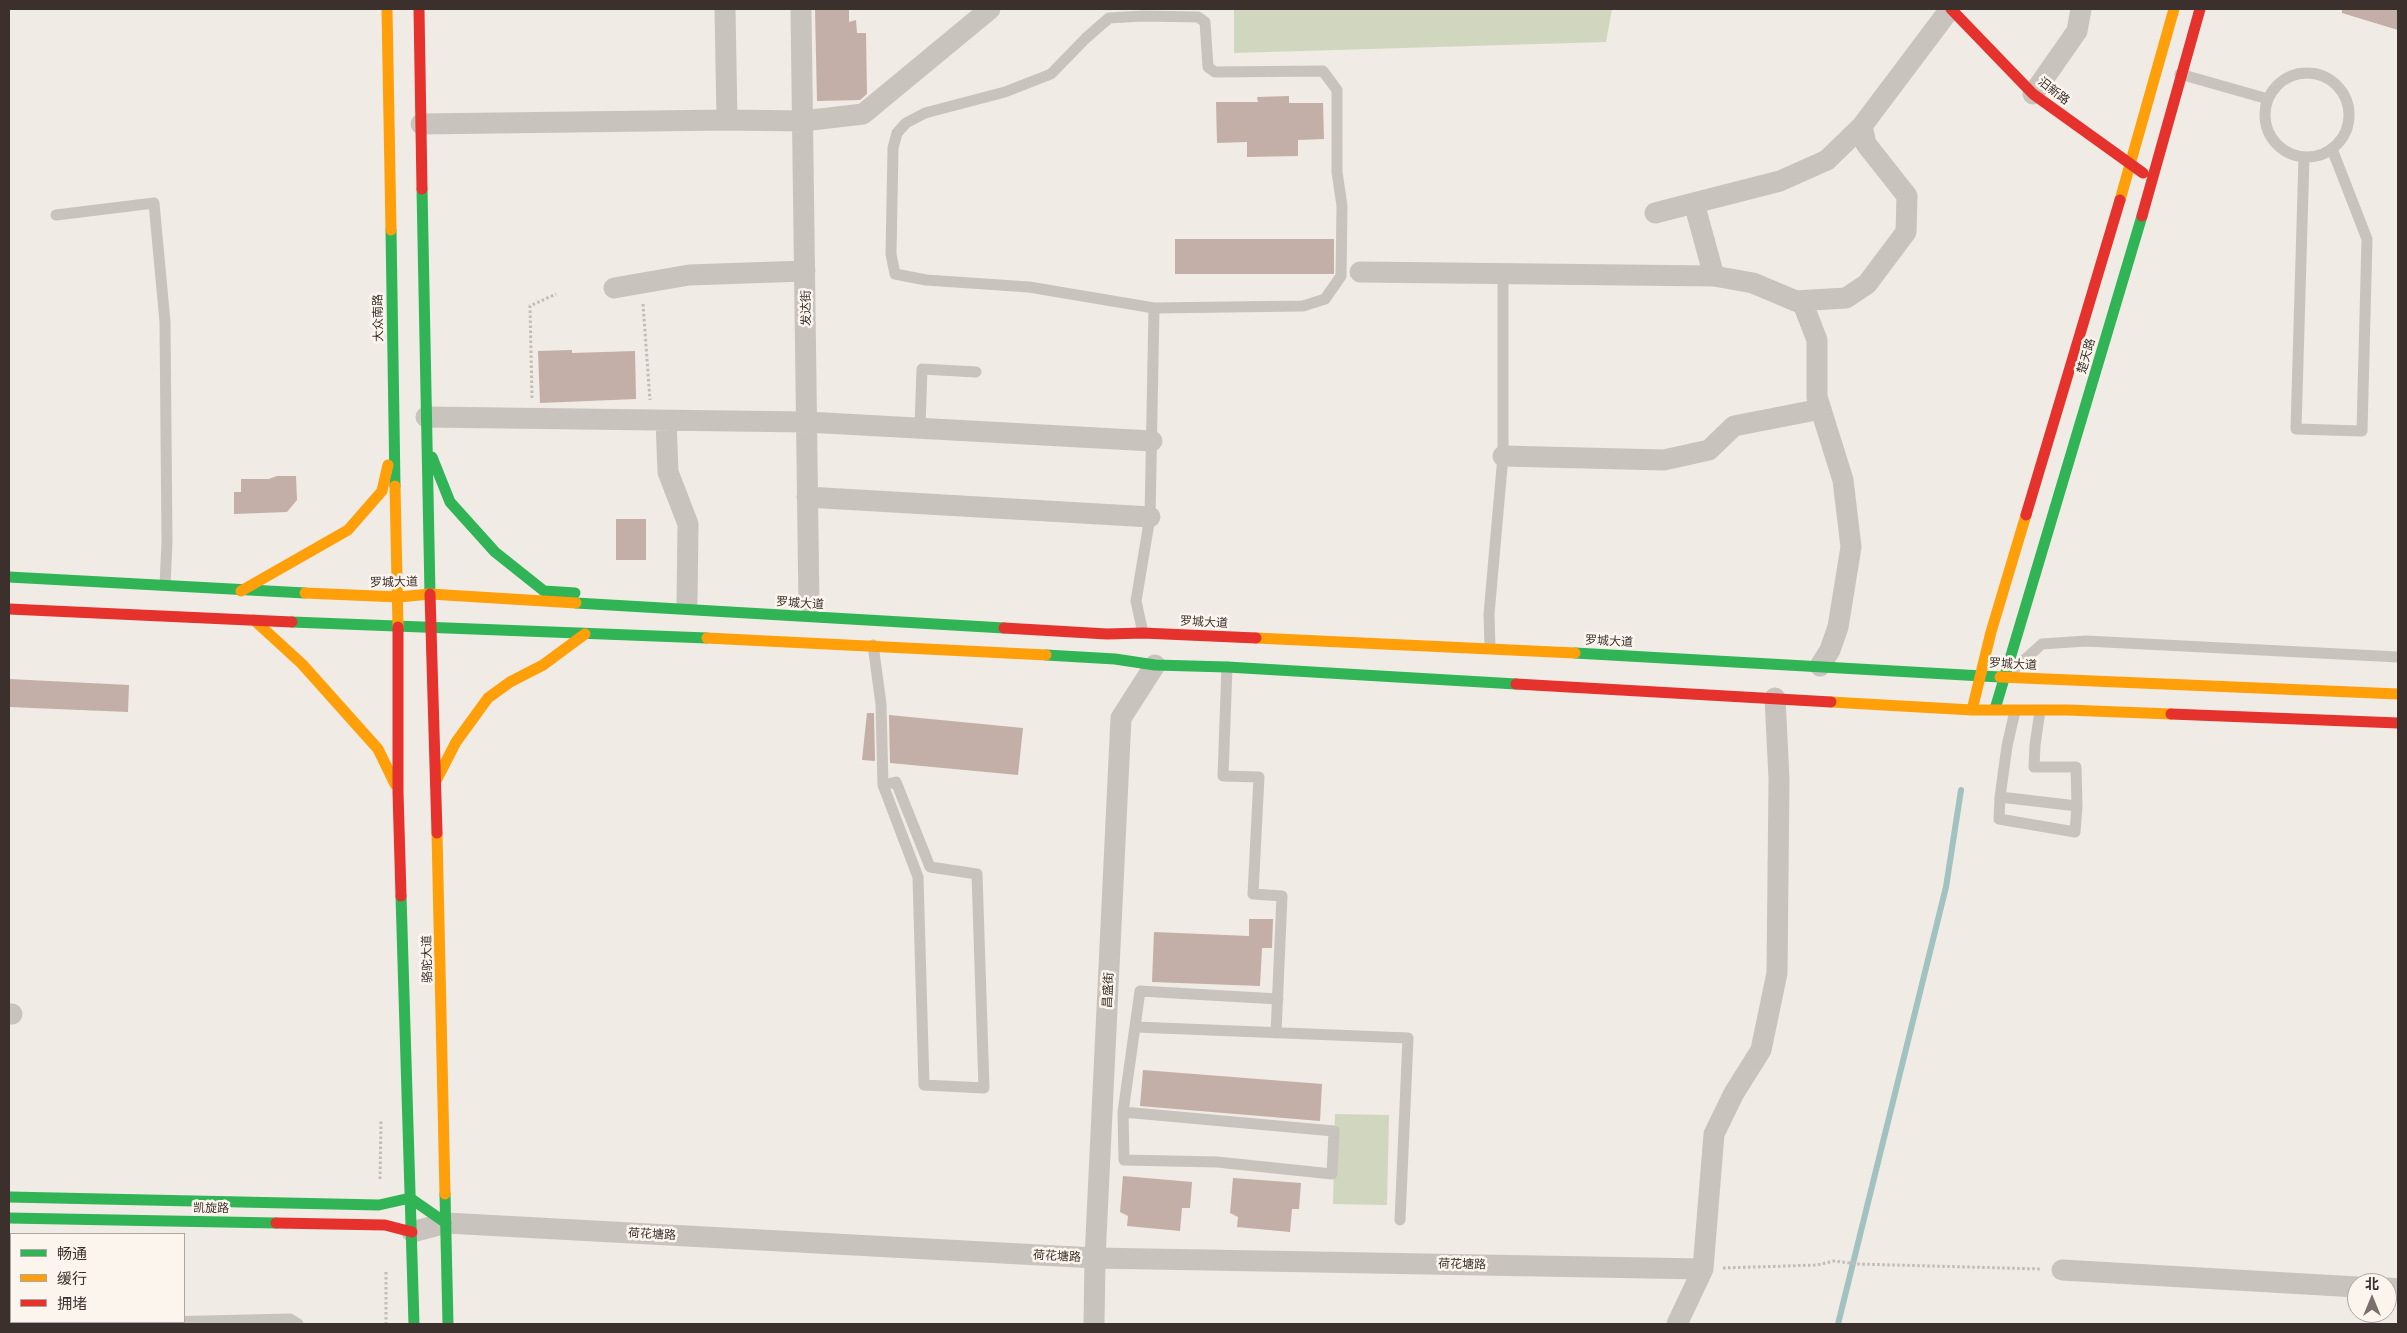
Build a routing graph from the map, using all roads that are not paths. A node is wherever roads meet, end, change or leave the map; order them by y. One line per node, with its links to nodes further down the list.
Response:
1 (387, 9): 40 (main road, 大众南路)
2 (418, 9): 16 (main road)
3 (725, 9): 14 (street)
4 (801, 9): 15 (street, 发达街)
5 (990, 9): 15 (street)
6 (1950, 9): 12 (main road, 汨新路); 17 (street)
7 (2081, 9): 12 (street)
8 (2174, 9): 10 (main road, 楚天路)
9 (2200, 9): 11 (main road, 楚天路)
10 (2158, 68): 11 (lane); 18 (main road, 楚天路)
11 (2182, 75): 13 (lane); 18 (main road, 楚天路)
12 (2039, 85): 21 (main road, 汨新路)
13 (2268, 99): 19 (lane); 20 (lane)
14 (727, 120): 15 (street); 16 (street)
15 (803, 121): 26 (street, 发达街)
16 (421, 124): 35 (main road)
17 (1862, 126): 23 (street); 31 (street)
18 (2145, 143): 21 (main road, 楚天路); 22 (main road, 楚天路)
19 (2332, 150): 20 (lane); 20 (lane)
20 (2304, 158)
21 (2130, 165): 22 (main road, 汨新路); 65 (main road, 楚天路)
22 (2153, 180): 66 (main road, 楚天路)
23 (1694, 203): 24 (street); 29 (street)
24 (1655, 213)
25 (56, 215): 46 (lane)
26 (805, 271): 30 (street); 37 (street, 发达街)
27 (1360, 272): 28 (street)
28 (1503, 274): 29 (street); 42 (lane)
29 (1714, 276): 31 (street)
30 (614, 288)
31 (1795, 301): 34 (street)
32 (1154, 308): 32 (lane); 39 (lane)
33 (976, 372): 38 (lane)
34 (1820, 409): 42 (street); 63 (street)
35 (426, 417): 36 (street); 41 (main road)
36 (658, 421): 37 (street); 50 (street)
37 (807, 422): 38 (street); 43 (street, 发达街)
38 (920, 426): 39 (street)
39 (1152, 440): 44 (lane)
40 (394, 442): 47 (main road); 49 (main road, 大众南路)
41 (426, 444): 48 (main road); 50 (main road)
42 (1503, 456): 60 (lane)
43 (807, 498): 44 (street); 51 (street, 发达街)
44 (1150, 518): 57 (lane)
45 (9, 577): 46 (main road, 罗城大道)
46 (165, 585): 47 (main road, 罗城大道)
47 (242, 591): 49 (main road, 罗城大道)
48 (430, 594): 49 (main road, 罗城大道); 54 (main road, 罗城大道); 55 (main road, 骆驼大道)
49 (399, 597): 56 (main road, 大众南路)
50 (687, 602): 51 (main road)
51 (809, 607): 54 (main road)
52 (9, 609): 53 (main road)
53 (254, 620): 56 (main road); 76 (main road)
54 (846, 620): 57 (main road, 罗城大道)
55 (431, 626): 56 (main road); 58 (main road); 74 (main road, 骆驼大道)
56 (398, 627): 76 (main road, 骆驼大道)
57 (1142, 633): 60 (main road, 罗城大道)
58 (585, 634): 59 (main road); 74 (main road)
59 (873, 645): 62 (main road); 75 (lane)
60 (1490, 648): 63 (main road, 罗城大道)
61 (2398, 657): 66 (lane)
62 (1155, 665): 64 (main road); 89 (street, 昌盛街)
63 (1820, 666): 65 (main road, 罗城大道)
64 (1227, 667): 68 (main road); 79 (lane)
65 (1979, 676): 66 (main road, 罗城大道); 70 (main road, 楚天路)
66 (2004, 678): 67 (main road, 罗城大道); 69 (main road, 楚天路)
67 (2398, 694)
68 (1775, 698): 70 (main road); 90 (street)
69 (1995, 709): 70 (main road); 71 (main road)
70 (1972, 710)
71 (2015, 711): 72 (main road); 77 (lane)
72 (2040, 711): 73 (main road); 78 (lane)
73 (2398, 723)
74 (436, 780): 87 (main road, 骆驼大道)
75 (883, 785): 75 (lane)
76 (398, 792): 84 (main road, 骆驼大道)
77 (2000, 797): 78 (lane); 78 (lane)
78 (2077, 806)
79 (1278, 999): 80 (lane); 81 (lane)
80 (1136, 1026): 81 (lane); 82 (lane)
81 (1276, 1033): 86 (lane)
82 (1123, 1112): 82 (lane)
83 (9, 1197): 84 (main road)
84 (410, 1198): 87 (main road); 88 (main road, 骆驼大道)
85 (9, 1218): 88 (main road, 凯旋路)
86 (1400, 1220)
87 (446, 1223): 88 (street, 荷花塘路); 89 (street, 荷花塘路); 98 (main road, 骆驼大道)
88 (412, 1232): 97 (main road, 骆驼大道)
89 (1095, 1258): 90 (street, 荷花塘路); 99 (street, 昌盛街)
90 (1703, 1269): 100 (street)
91 (2062, 1270): 92 (street)
92 (2347, 1286)
93 (185, 1322): 96 (lane)
94 (152, 1323): 95 (lane)
95 (81, 1324)
96 (298, 1324)
97 (414, 1324)
98 (448, 1324)
99 (1094, 1324)
100 (1677, 1324)

